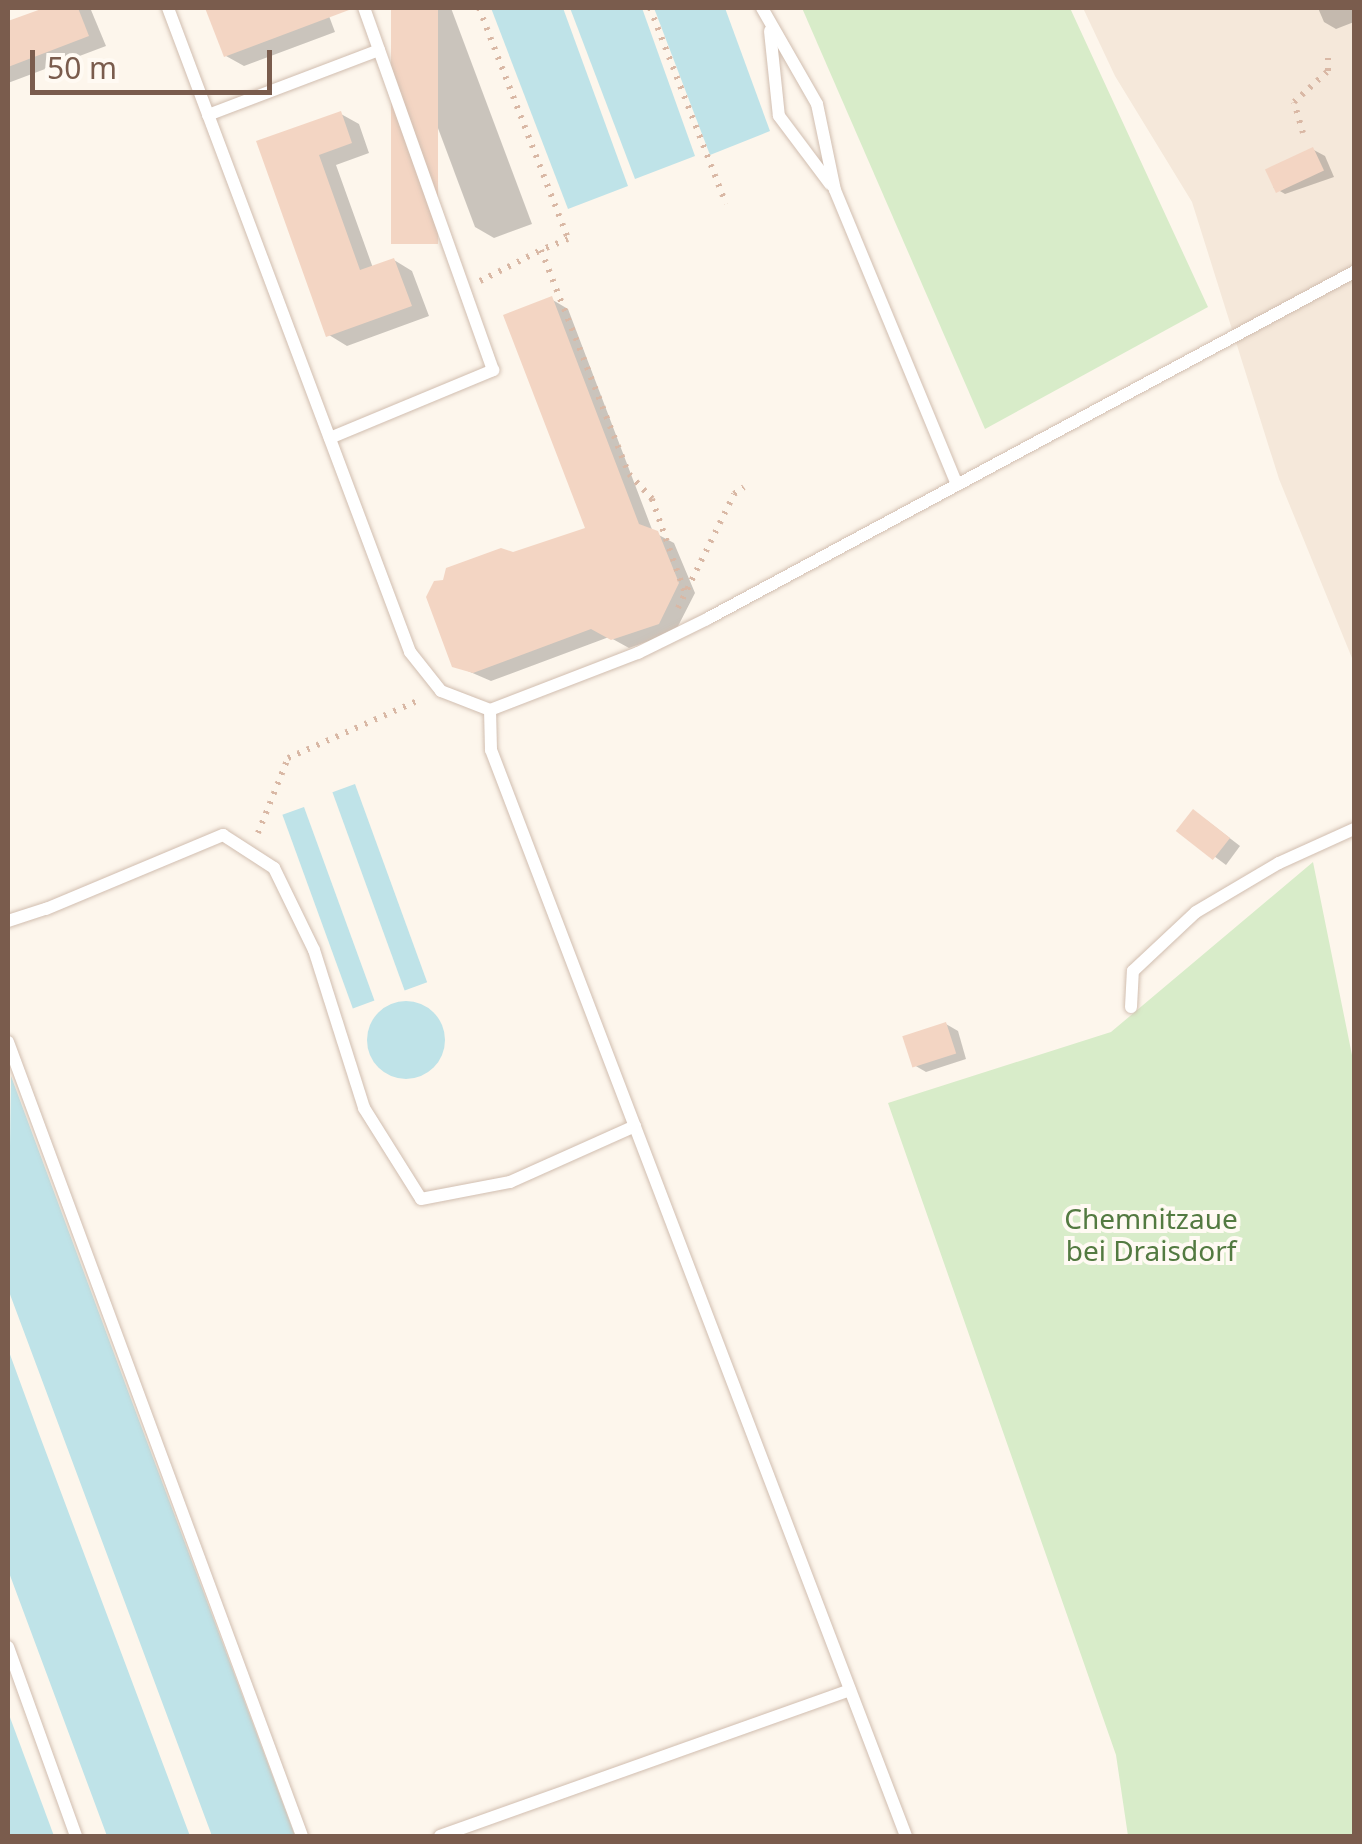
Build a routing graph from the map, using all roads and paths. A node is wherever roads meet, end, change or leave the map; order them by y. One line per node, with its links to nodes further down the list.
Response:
1 (168, 8): 9 (lane)
2 (364, 8): 7 (lane)
3 (479, 8): 13 (path)
4 (650, 8): 12 (path)
5 (762, 8): 6 (lane)
6 (770, 27): 11 (lane); 11 (lane)
7 (380, 50): 9 (lane); 15 (lane)
8 (1328, 55): 10 (path)
9 (208, 115): 16 (lane)
10 (1303, 133)
11 (834, 190): 17 (lane)
12 (726, 204)
13 (542, 250): 15 (path); 19 (path)
14 (1354, 272): 17 (lane)
15 (464, 290): 16 (lane)
16 (330, 438): 21 (lane)
17 (956, 485): 20 (lane)
18 (744, 487): 19 (path)
19 (685, 594): 20 (path)
20 (662, 641): 22 (lane)
21 (441, 691): 22 (lane); 24 (path)
22 (490, 710): 28 (lane)
23 (1354, 829): 26 (lane)
24 (250, 853): 25 (lane); 28 (lane)
25 (8, 921)
26 (1130, 1007)
27 (8, 1042): 32 (lane)
28 (634, 1126): 30 (lane)
29 (8, 1648): 31 (lane)
30 (850, 1690): 33 (lane); 34 (lane)
31 (76, 1836)
32 (302, 1836)
33 (440, 1836)
34 (906, 1836)

